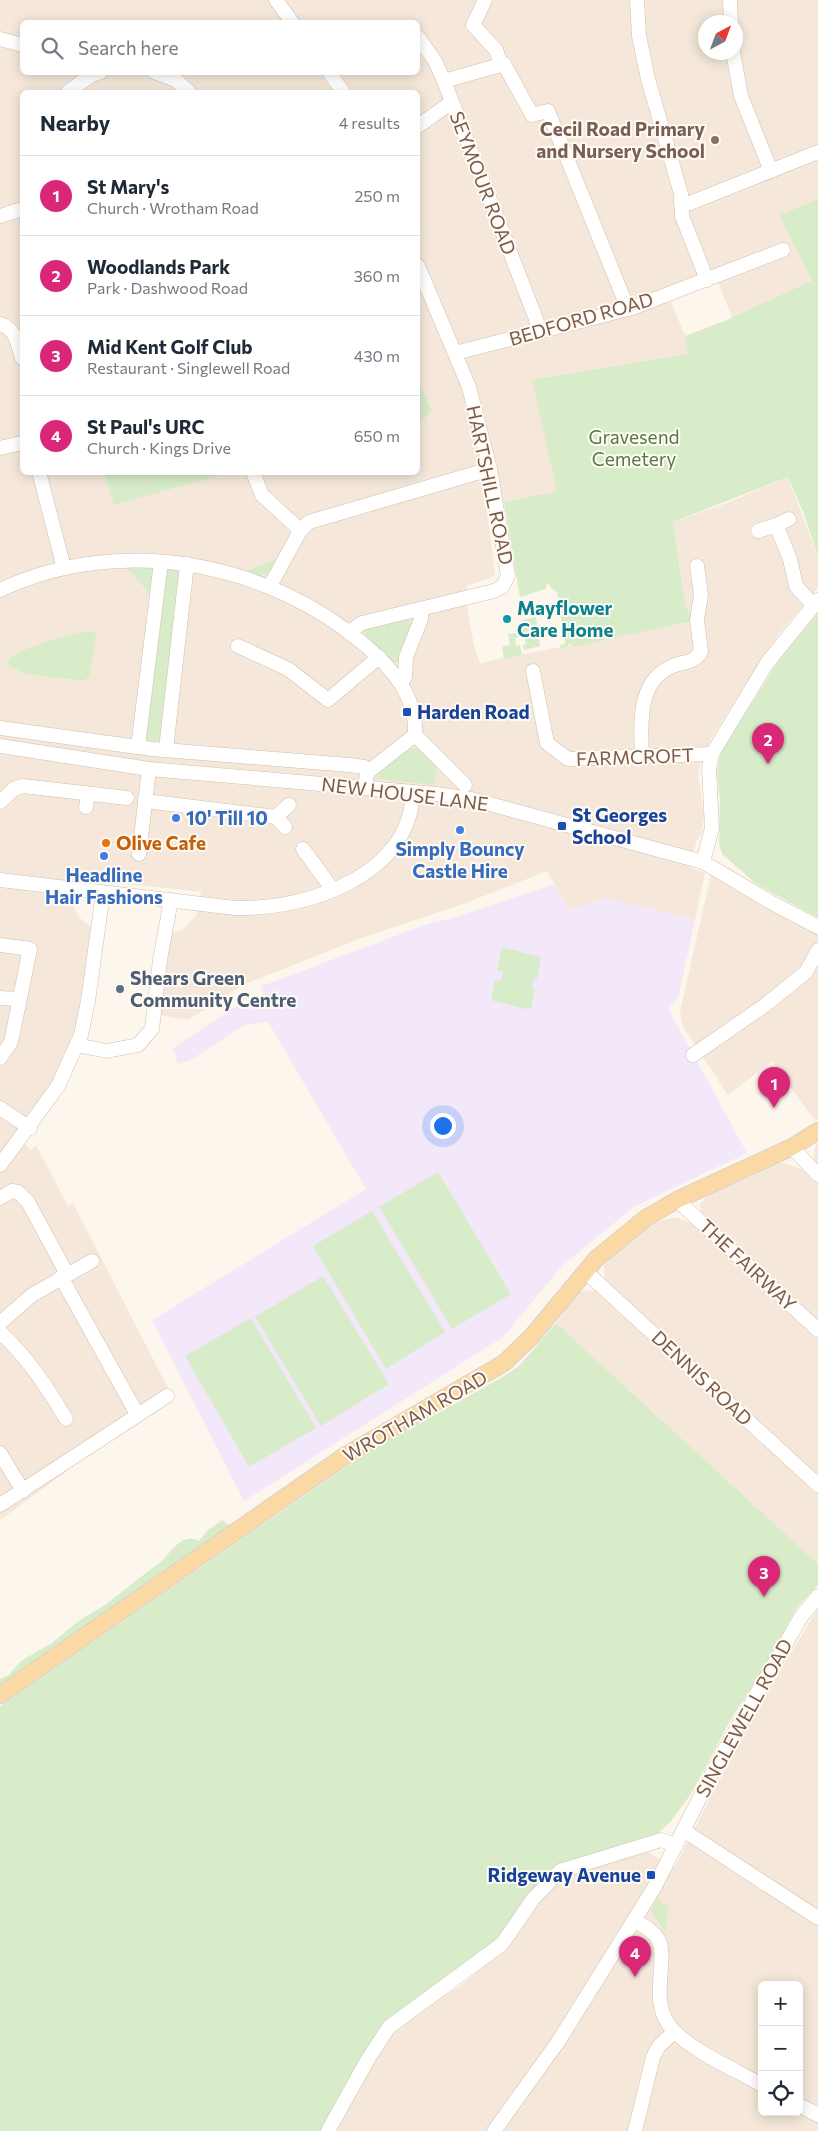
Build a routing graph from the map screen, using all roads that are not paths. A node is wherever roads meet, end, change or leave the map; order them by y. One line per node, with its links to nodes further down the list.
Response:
1 (276, 0): 6 (street)
2 (485, 0): 11 (street)
3 (637, 0): 23 (street)
4 (730, 0): 5 (street)
5 (731, 15)
6 (291, 20)
7 (0, 39): 9 (street)
8 (420, 40): 15 (street, SEYMOUR ROAD)
9 (19, 44)
10 (734, 60): 22 (street)
11 (501, 64): 15 (street); 29 (street)
12 (91, 75): 16 (street)
13 (162, 75): 17 (street)
14 (331, 75): 18 (street)
15 (444, 81): 19 (street, SEYMOUR ROAD)
16 (71, 90)
17 (187, 90)
18 (342, 90)
19 (452, 102): 20 (street); 31 (street, SEYMOUR ROAD)
20 (420, 125)
21 (818, 152): 22 (street)
22 (771, 171): 23 (street)
23 (681, 203): 28 (street)
24 (20, 210): 25 (street)
25 (0, 216)
26 (783, 250): 28 (street, BEDFORD ROAD)
27 (420, 271): 33 (street, HARTSHILL ROAD)
28 (707, 280): 29 (street, BEDFORD ROAD)
29 (628, 309): 31 (street, BEDFORD ROAD)
30 (0, 324): 32 (street)
31 (541, 332): 33 (street, BEDFORD ROAD)
32 (20, 352)
33 (454, 353): 36 (street, HARTSHILL ROAD)
34 (20, 443): 35 (street)
35 (0, 448)
36 (490, 469): 39 (street); 48 (street, HARTSHILL ROAD)
37 (41, 475): 44 (street)
38 (254, 475): 39 (street)
39 (300, 530): 46 (street)
40 (758, 531): 47 (street)
41 (160, 562): 42 (street); 44 (street); 57 (street)
42 (187, 564): 46 (street); 58 (street)
43 (697, 566): 60 (street)
44 (64, 568): 45 (street)
45 (2, 586)
46 (270, 586): 49 (street)
47 (816, 603): 59 (street)
48 (422, 609): 49 (street, HARTSHILL ROAD); 53 (street)
49 (349, 632): 51 (street)
50 (238, 646): 51 (street)
51 (379, 657): 53 (street)
52 (533, 671): 60 (street, FARMCROFT)
53 (401, 682): 55 (street)
54 (0, 728): 57 (street, NEW HOUSE LANE)
55 (415, 735): 62 (street); 63 (street, NEW HOUSE LANE)
56 (0, 746): 61 (street, NEW HOUSE LANE)
57 (138, 747): 58 (street, NEW HOUSE LANE)
58 (166, 750): 62 (street, NEW HOUSE LANE)
59 (712, 754): 60 (street, FARMCROFT); 72 (street)
60 (642, 758)
61 (149, 769): 64 (street, NEW HOUSE LANE); 67 (street)
62 (369, 770): 64 (street)
63 (465, 785)
64 (364, 787): 65 (street, NEW HOUSE LANE)
65 (412, 792): 72 (street, NEW HOUSE LANE); 74 (street)
66 (127, 798): 68 (street)
67 (145, 801): 69 (street); 71 (street)
68 (0, 802)
69 (289, 805)
70 (303, 849): 74 (street)
71 (139, 854)
72 (704, 862): 77 (street, NEW HOUSE LANE)
73 (0, 880): 75 (street)
74 (333, 890): 76 (street)
75 (103, 892): 76 (street); 82 (street)
76 (171, 900): 82 (street)
77 (818, 927)
78 (0, 945): 81 (street)
79 (818, 950): 83 (street)
80 (0, 998): 81 (street)
81 (19, 999): 84 (street)
82 (76, 1044): 86 (street)
83 (693, 1055)
84 (1, 1057)
85 (0, 1108): 86 (street)
86 (30, 1128): 89 (street)
87 (818, 1131): 88 (main road, WROTHAM ROAD)
88 (792, 1147): 90 (street); 92 (main road, WROTHAM ROAD)
89 (0, 1165)
90 (818, 1175)
91 (0, 1198): 95 (street)
92 (677, 1200): 94 (main road, WROTHAM ROAD); 97 (street, THE FAIRWAY)
93 (92, 1262): 95 (street)
94 (585, 1271): 103 (street, DENNIS ROAD); 107 (main road, WROTHAM ROAD)
95 (64, 1276): 96 (street); 100 (street)
96 (0, 1323)
97 (818, 1330)
98 (0, 1332): 101 (street)
99 (167, 1396): 100 (street)
100 (137, 1414): 104 (street)
101 (66, 1420)
102 (0, 1453): 104 (street)
103 (818, 1485)
104 (23, 1491): 105 (street)
105 (0, 1504)
106 (818, 1596): 108 (street, SINGLEWELL ROAD)
107 (0, 1695)
108 (683, 1830): 109 (street, SINGLEWELL ROAD); 110 (street)
109 (676, 1845): 111 (street, SINGLEWELL ROAD); 116 (street)
110 (818, 1918)
111 (634, 1920): 112 (street); 117 (street, SINGLEWELL ROAD)
112 (674, 2032): 113 (street); 118 (street)
113 (758, 2083)
114 (803, 2107): 115 (street)
115 (818, 2116)
116 (328, 2131)
117 (494, 2131)
118 (635, 2131)

